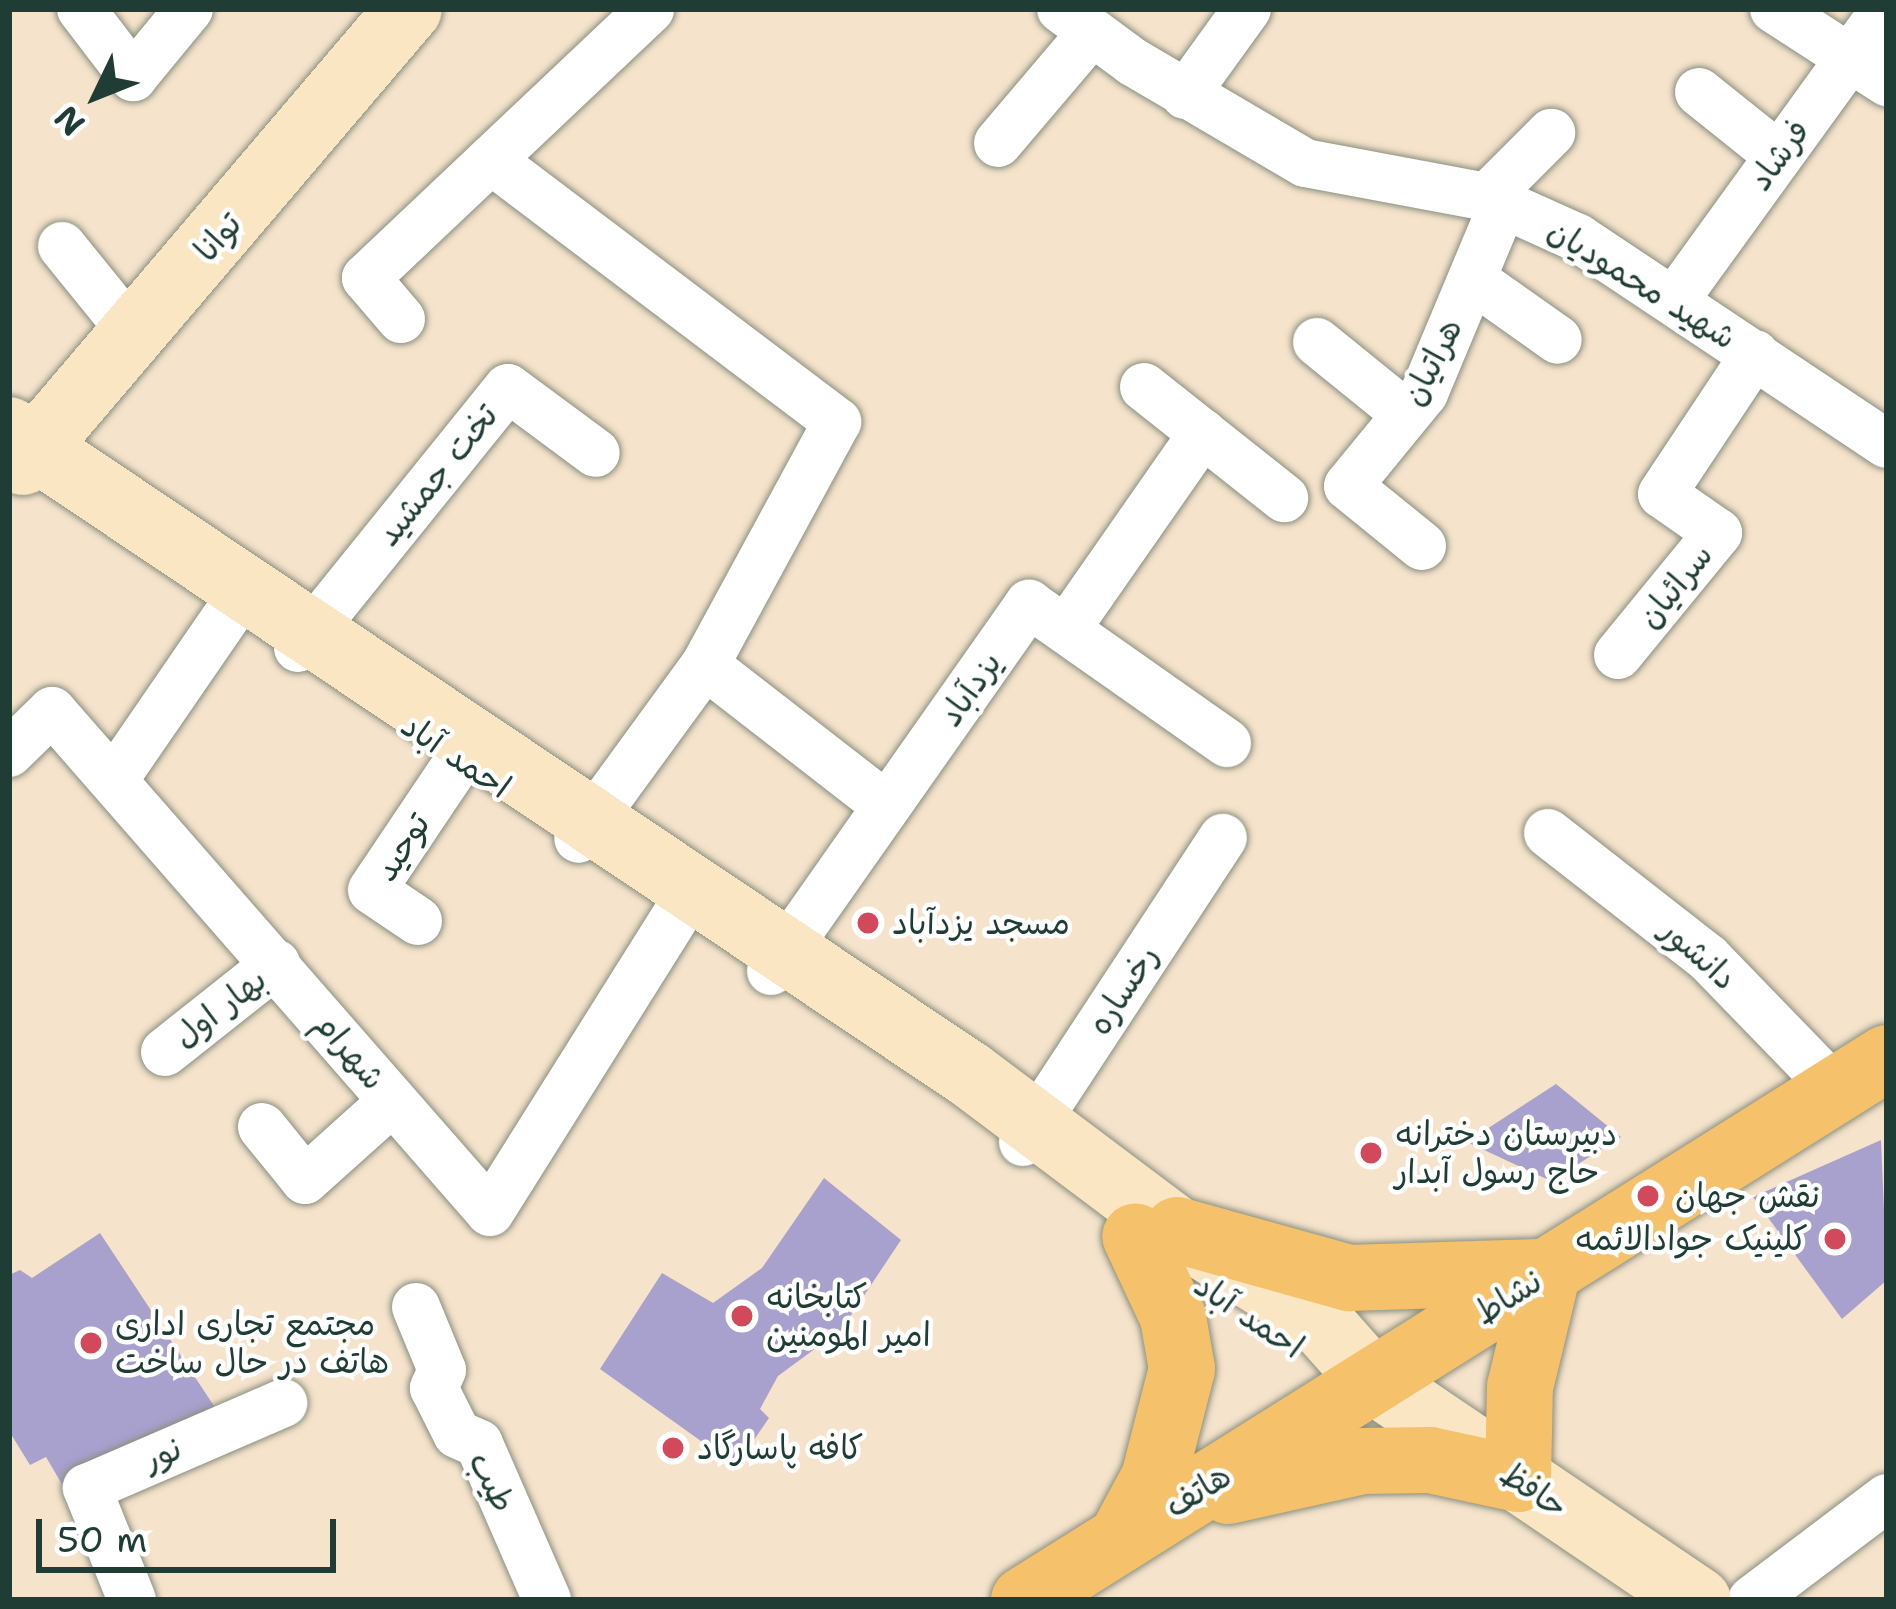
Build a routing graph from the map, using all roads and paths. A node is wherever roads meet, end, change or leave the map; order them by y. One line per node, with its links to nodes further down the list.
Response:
1 (81, 9): 2 (street)
2 (189, 9)
3 (409, 9): 21 (main road, توانا)
4 (650, 9): 15 (street)
5 (1247, 9): 11 (street)
6 (1774, 9): 9 (street)
7 (1885, 9): 9 (street, فرشاد)
8 (1073, 16): 11 (street, شهید محمودیان); 13 (street)
9 (1868, 70): 14 (street, فرشاد)
10 (1700, 92): 14 (street)
11 (1185, 95): 16 (street, شهید محمودیان)
12 (1551, 134): 16 (street)
13 (998, 143)
14 (1779, 155): 19 (street, فرشاد)
15 (491, 160): 20 (street); 37 (street)
16 (1495, 201): 18 (street, هراتیان); 19 (street, شهید محمودیان)
17 (62, 246): 21 (street)
18 (1472, 278): 22 (street); 26 (street, هراتیان)
19 (1674, 301): 24 (street, شهید محمودیان)
20 (401, 319)
21 (134, 335): 29 (main road, توانا)
22 (1558, 340)
23 (1317, 342): 26 (street)
24 (1755, 353): 28 (street, شهید محمودیان); 36 (street, سرائیان)
25 (1144, 387): 27 (street)
26 (1406, 414): 32 (street, هراتیان)
27 (1203, 433): 31 (street); 34 (street)
28 (1887, 444)
29 (19, 448): 33 (main road, احمد آباد); 35 (main road, احمد آباد)
30 (596, 453): 35 (street, تخت جمشید)
31 (1284, 498)
32 (1422, 546)
33 (234, 604): 35 (main road, احمد آباد); 41 (street)
34 (1069, 625): 38 (street, یزدآباد); 42 (street, یزدآباد)
35 (304, 640): 40 (main road, احمد آباد); 43 (main road, احمد آباد)
36 (1618, 655)
37 (705, 664): 42 (street); 43 (street)
38 (1227, 742)
39 (9, 753): 41 (street, شهرام)
40 (460, 760): 43 (main road, احمد آباد); 47 (street, توحید)
41 (116, 777): 49 (street, شهرام)
42 (887, 806): 48 (street, یزدآباد)
43 (586, 830): 46 (main road, احمد آباد); 48 (main road, احمد آباد)
44 (1549, 833): 51 (street, دانشور)
45 (1222, 838): 54 (street, رخساره)
46 (680, 909): 48 (main road, احمد آباد); 52 (street, شهرام)
47 (418, 921)
48 (779, 961): 54 (main road, احمد آباد)
49 (276, 964): 50 (street, بهار اول); 52 (street, شهرام)
50 (165, 1052)
51 (1862, 1074): 56 (main road, نشاط)
52 (393, 1101): 53 (street)
53 (262, 1126)
54 (1029, 1133): 55 (main road, احمد آباد)
55 (1156, 1233): 56 (main road); 58 (main road, احمد آباد); 63 (main road)
56 (1548, 1271): 58 (main road, نشاط); 60 (main road)
57 (416, 1307): 65 (street, طیب)
58 (1371, 1379): 60 (main road, حافظ); 62 (main road, هاتف)
59 (283, 1403): 64 (street, نور)
60 (1518, 1479): 62 (main road); 67 (main road, حافظ)
61 (1887, 1498): 68 (street)
62 (1183, 1501): 63 (main road, هاتف)
63 (1121, 1539): 66 (main road, هاتف)
64 (132, 1600)
65 (547, 1600)
66 (1024, 1600)
67 (1698, 1600)
68 (1752, 1600)

